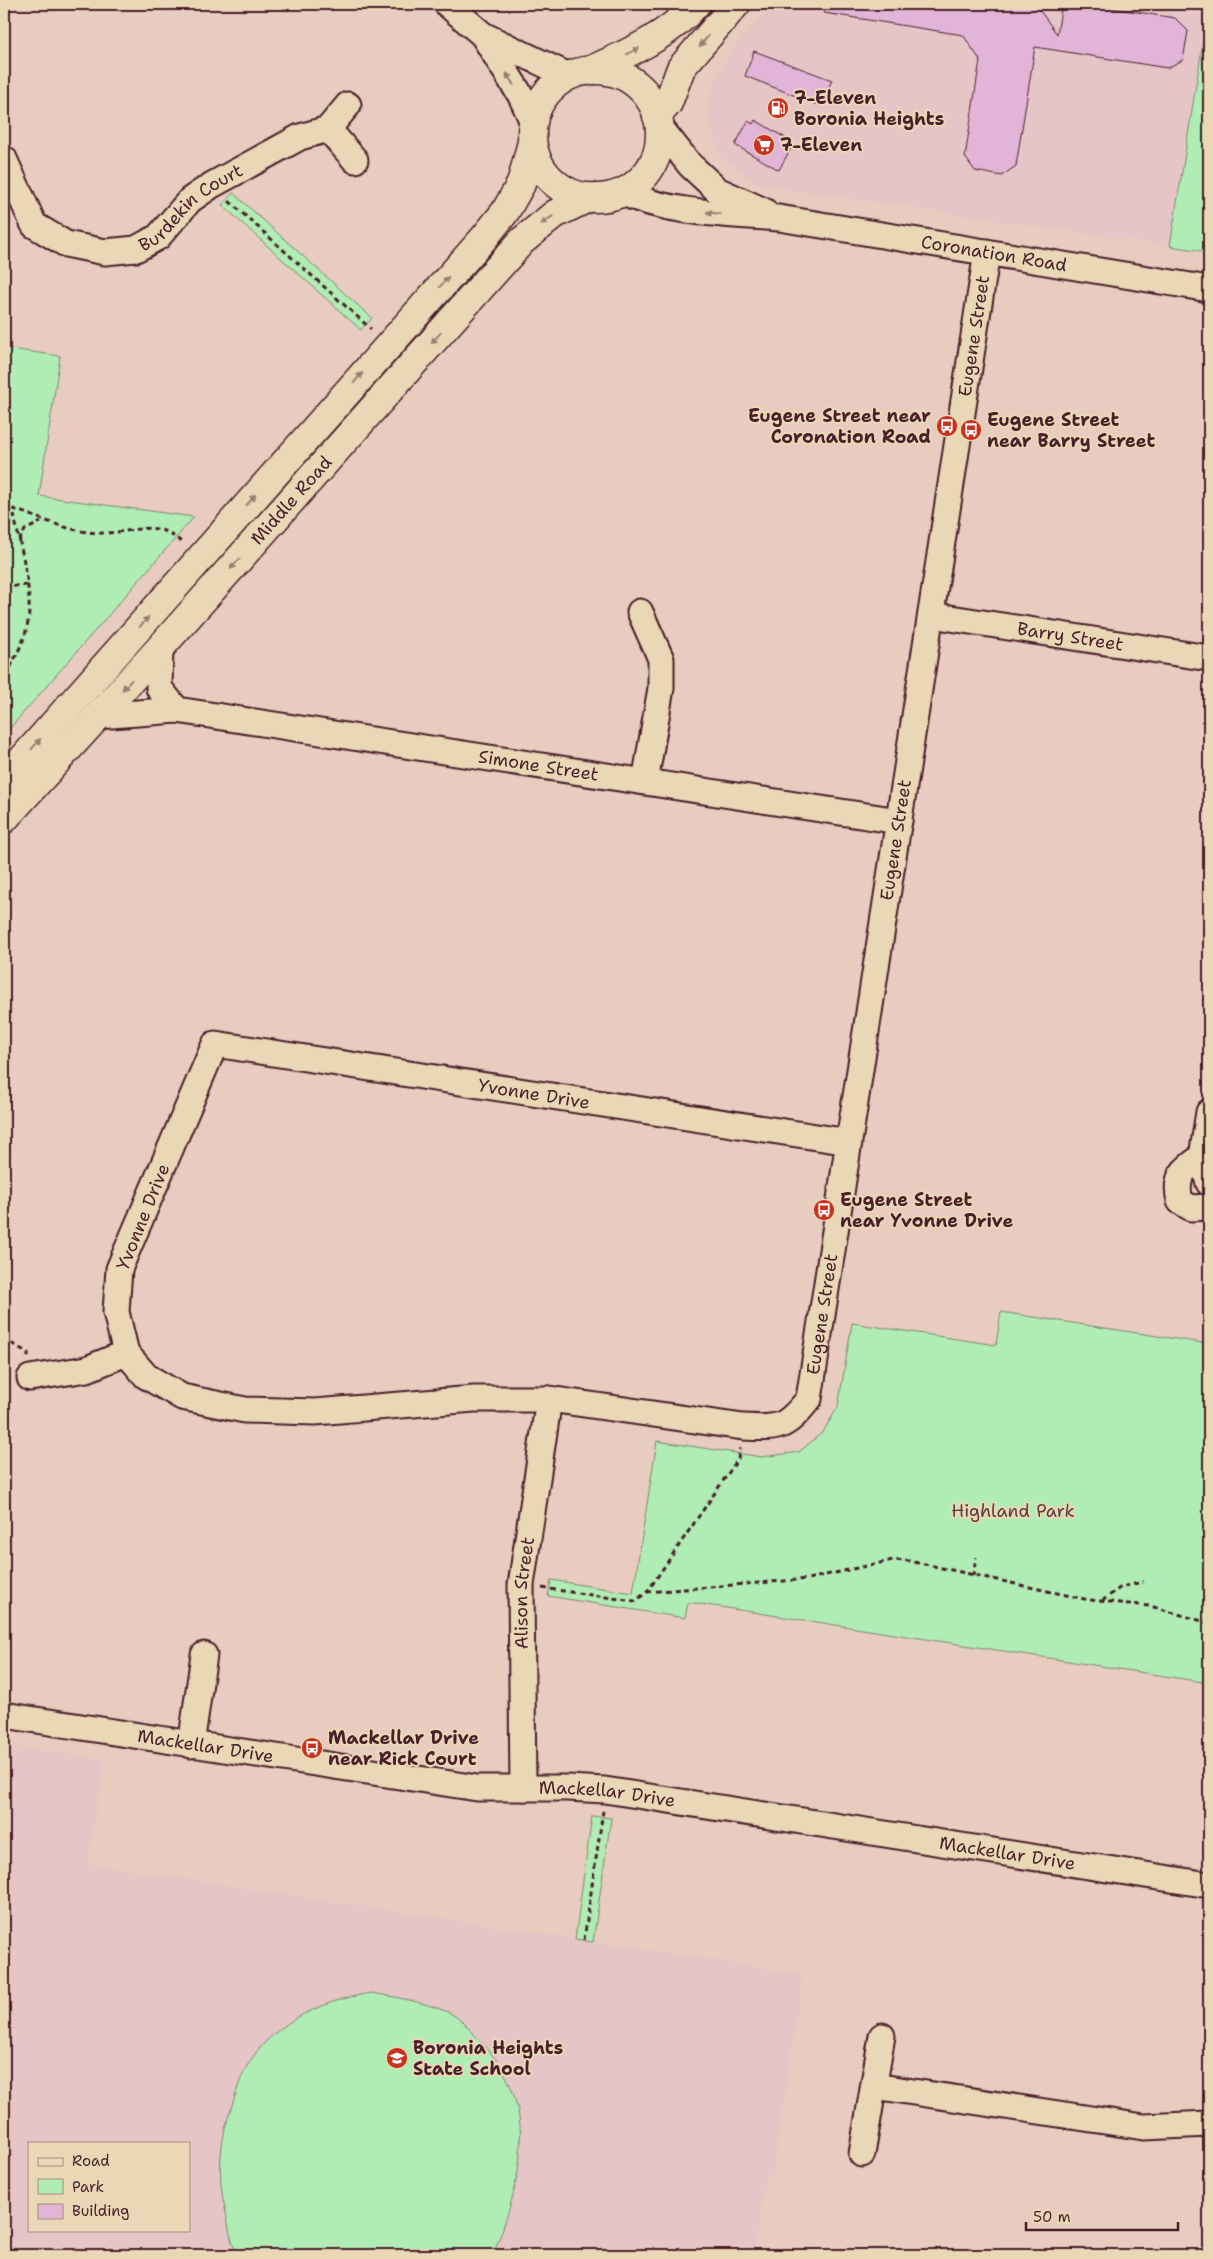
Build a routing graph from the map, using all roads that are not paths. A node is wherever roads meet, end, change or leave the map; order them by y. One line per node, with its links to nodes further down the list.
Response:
1 (447, 4): 4 (street)
2 (696, 4): 5 (main road, one-way to 2)
3 (736, 4): 7 (main road, one-way to 7)
4 (483, 35): 5 (street); 9 (street, one-way to 4)
5 (579, 74): 7 (main road); 9 (main road)
6 (348, 106): 8 (street)
7 (658, 121): 12 (main road); 14 (street, Coronation Road)
8 (328, 129): 10 (street, Burdekin Court); 11 (street)
9 (533, 132): 13 (main road); 23 (main road, Middle Road, one-way to 9)
10 (4, 159)
11 (355, 160)
12 (621, 192): 13 (main road); 14 (street, Coronation Road, one-way to 12)
13 (590, 197): 19 (main road, Middle Road, one-way to 19)
14 (779, 218): 15 (street, Coronation Road)
15 (987, 252): 16 (street, Coronation Road); 18 (street, Eugene Street)
16 (1209, 289)
17 (640, 612): 24 (street)
18 (931, 615): 20 (street, Barry Street); 26 (street, Eugene Street)
19 (160, 648): 21 (street); 22 (main road, Middle Road, one-way to 22)
20 (1209, 658)
21 (178, 710): 22 (street, Simone Street); 24 (street, Simone Street)
22 (98, 716): 25 (main road, Middle Road)
23 (4, 780)
24 (645, 782): 26 (street, Simone Street)
25 (4, 819)
26 (899, 821): 28 (street, Eugene Street)
27 (1209, 1112): 29 (street)
28 (849, 1142): 32 (street, Yvonne Drive); 35 (street, Eugene Street)
29 (1202, 1156): 30 (street); 31 (street)
30 (1209, 1182)
31 (1209, 1207)
32 (126, 1353): 33 (street); 34 (street, Yvonne Drive)
33 (30, 1378)
34 (549, 1399): 35 (street, Yvonne Drive); 39 (street, Alison Street)
35 (791, 1421)
36 (204, 1655): 38 (street)
37 (4, 1715): 38 (street, Mackellar Drive)
38 (191, 1744): 39 (street, Mackellar Drive)
39 (522, 1788): 40 (street, Mackellar Drive)
40 (1209, 1885)
41 (882, 2036): 42 (street)
42 (874, 2086): 43 (street); 44 (street)
43 (1209, 2124)
44 (862, 2154)

